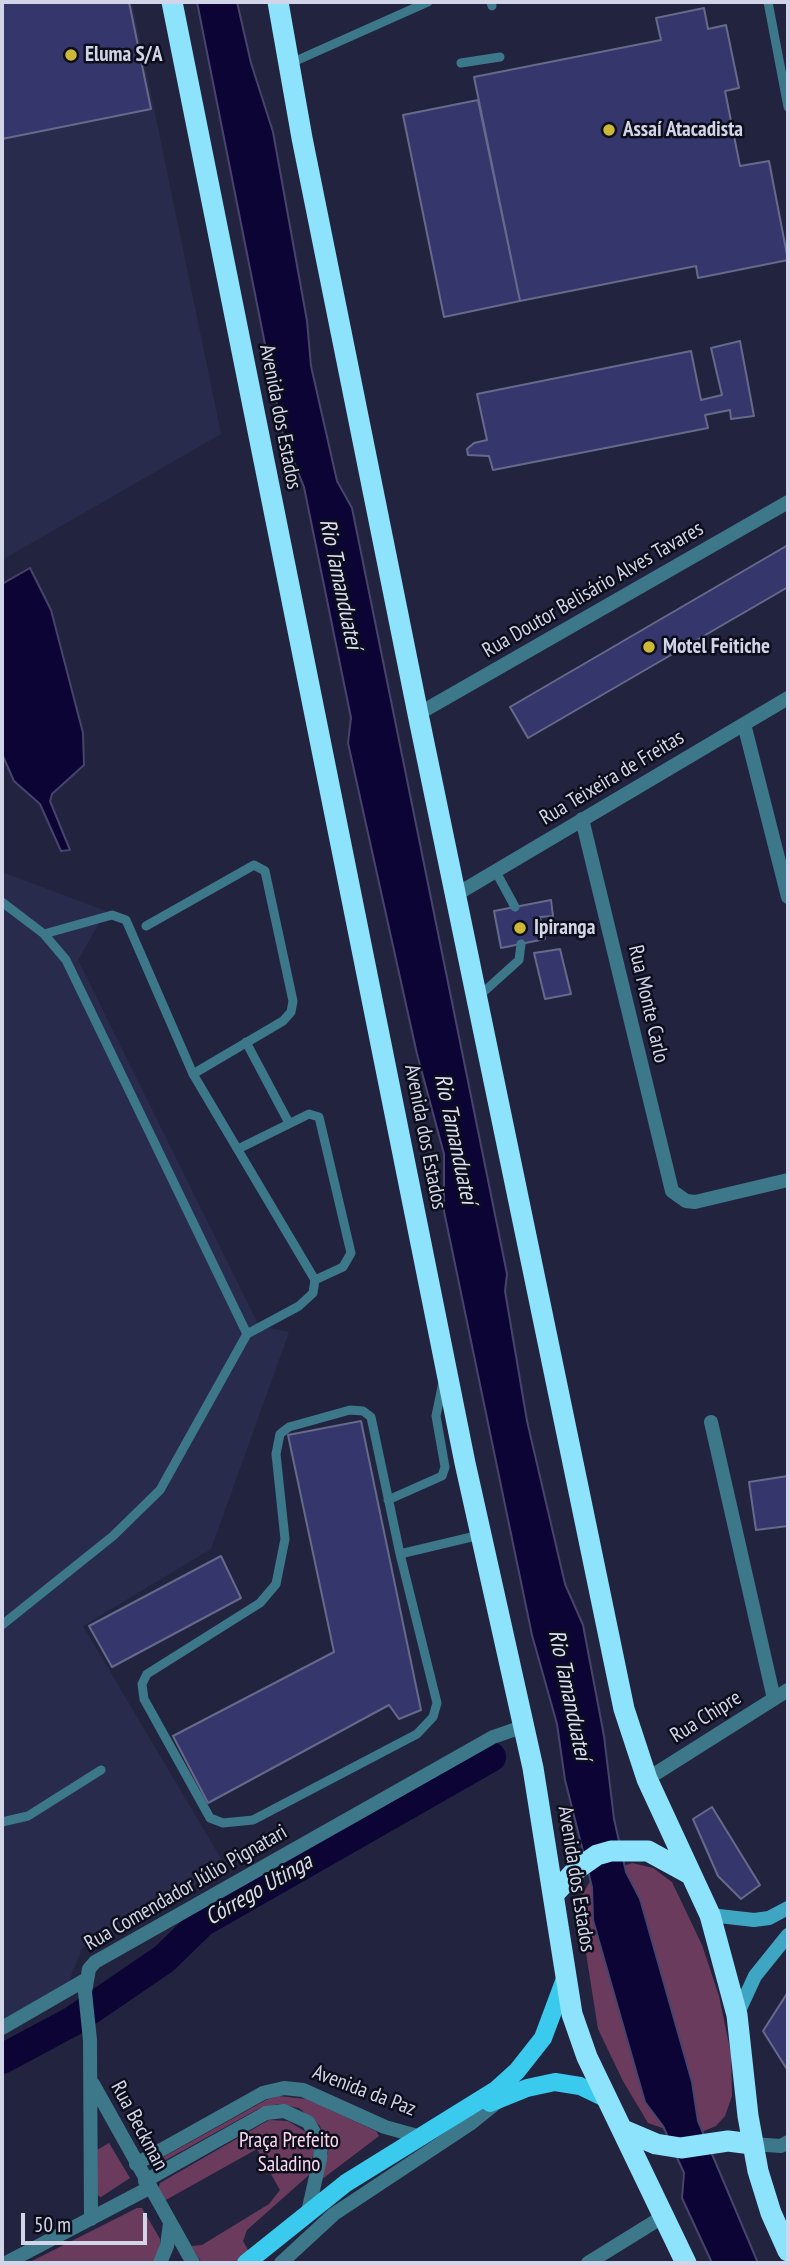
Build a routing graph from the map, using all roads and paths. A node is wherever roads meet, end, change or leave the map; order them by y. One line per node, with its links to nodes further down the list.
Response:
1 (172, 2): 30 (highway, Avenida dos Estados)
2 (278, 2): 6 (highway)
3 (428, 2): 6 (lane)
4 (768, 2): 8 (lane)
5 (499, 57): 7 (lane)
6 (291, 63): 11 (highway)
7 (461, 63)
8 (788, 107)
9 (788, 502): 11 (street, Rua Doutor Belisário Alves Tavares)
10 (788, 698): 12 (street, Rua Teixeira de Freitas)
11 (418, 714): 15 (highway)
12 (744, 724): 13 (street, Rua Teixeira de Freitas); 16 (street)
13 (582, 819): 14 (street, Rua Teixeira de Freitas); 27 (street, Rua Monte Carlo)
14 (496, 872): 15 (street, Rua Teixeira de Freitas); 18 (lane)
15 (457, 894): 22 (highway)
16 (788, 897)
17 (2, 902): 20 (lane)
18 (515, 907)
19 (146, 926): 23 (lane)
20 (44, 934): 24 (lane); 29 (lane)
21 (521, 944): 22 (lane)
22 (478, 998): 40 (highway)
23 (246, 1042): 24 (lane); 25 (lane)
24 (194, 1074): 26 (lane)
25 (289, 1123): 26 (lane); 28 (lane)
26 (240, 1148): 28 (lane)
27 (788, 1180)
28 (315, 1280): 29 (lane)
29 (247, 1334): 35 (lane)
30 (446, 1370): 32 (lane); 33 (highway, Avenida dos Estados)
31 (711, 1422): 37 (street)
32 (388, 1500): 34 (lane); 34 (lane)
33 (480, 1535): 34 (lane); 38 (highway, Avenida dos Estados)
34 (400, 1555)
35 (2, 1625)
36 (788, 1690): 37 (street, Rua Chipre)
37 (774, 1699): 40 (street, Rua Chipre)
38 (525, 1726): 43 (highway, Avenida dos Estados); 48 (street, Rua Comendador Júlio Pignatari)
39 (101, 1770): 41 (lane)
40 (647, 1779): 42 (highway)
41 (2, 1822)
42 (692, 1875): 43 (highway); 45 (highway)
43 (555, 1893): 47 (highway, Avenida dos Estados)
44 (788, 1908): 45 (main road)
45 (710, 1915): 49 (highway)
46 (788, 1935): 49 (main road)
47 (565, 1979): 53 (highway, Avenida dos Estados); 54 (main road, Avenida da Paz)
48 (85, 1980): 50 (street); 51 (street, Rua Comendador Júlio Pignatari)
49 (737, 2015): 58 (highway)
50 (2, 2028)
51 (91, 2081): 59 (street, Rua Beckman); 63 (street, Rua Comendador Júlio Pignatari)
52 (504, 2096): 53 (main road, Avenida da Paz); 54 (main road, Avenida da Paz); 70 (street)
53 (607, 2099): 55 (highway, Avenida dos Estados)
54 (464, 2113): 56 (main road, Avenida da Paz)
55 (623, 2130): 58 (highway); 62 (highway, Avenida dos Estados)
56 (421, 2137): 59 (street, Avenida da Paz); 61 (main road)
57 (788, 2142): 58 (street)
58 (752, 2144): 65 (highway)
59 (136, 2164): 60 (street, Rua Beckman)
60 (147, 2185): 61 (street); 63 (street); 64 (street, Rua Beckman)
61 (304, 2215): 69 (main road)
62 (664, 2216): 71 (street); 72 (highway, Avenida dos Estados)
63 (91, 2219): 67 (street)
64 (170, 2223): 66 (street); 68 (street, Rua Beckman)
65 (788, 2251)
66 (165, 2261)
67 (6, 2263)
68 (193, 2263)
69 (246, 2263)
70 (281, 2263)
71 (588, 2263)
72 (686, 2263)

